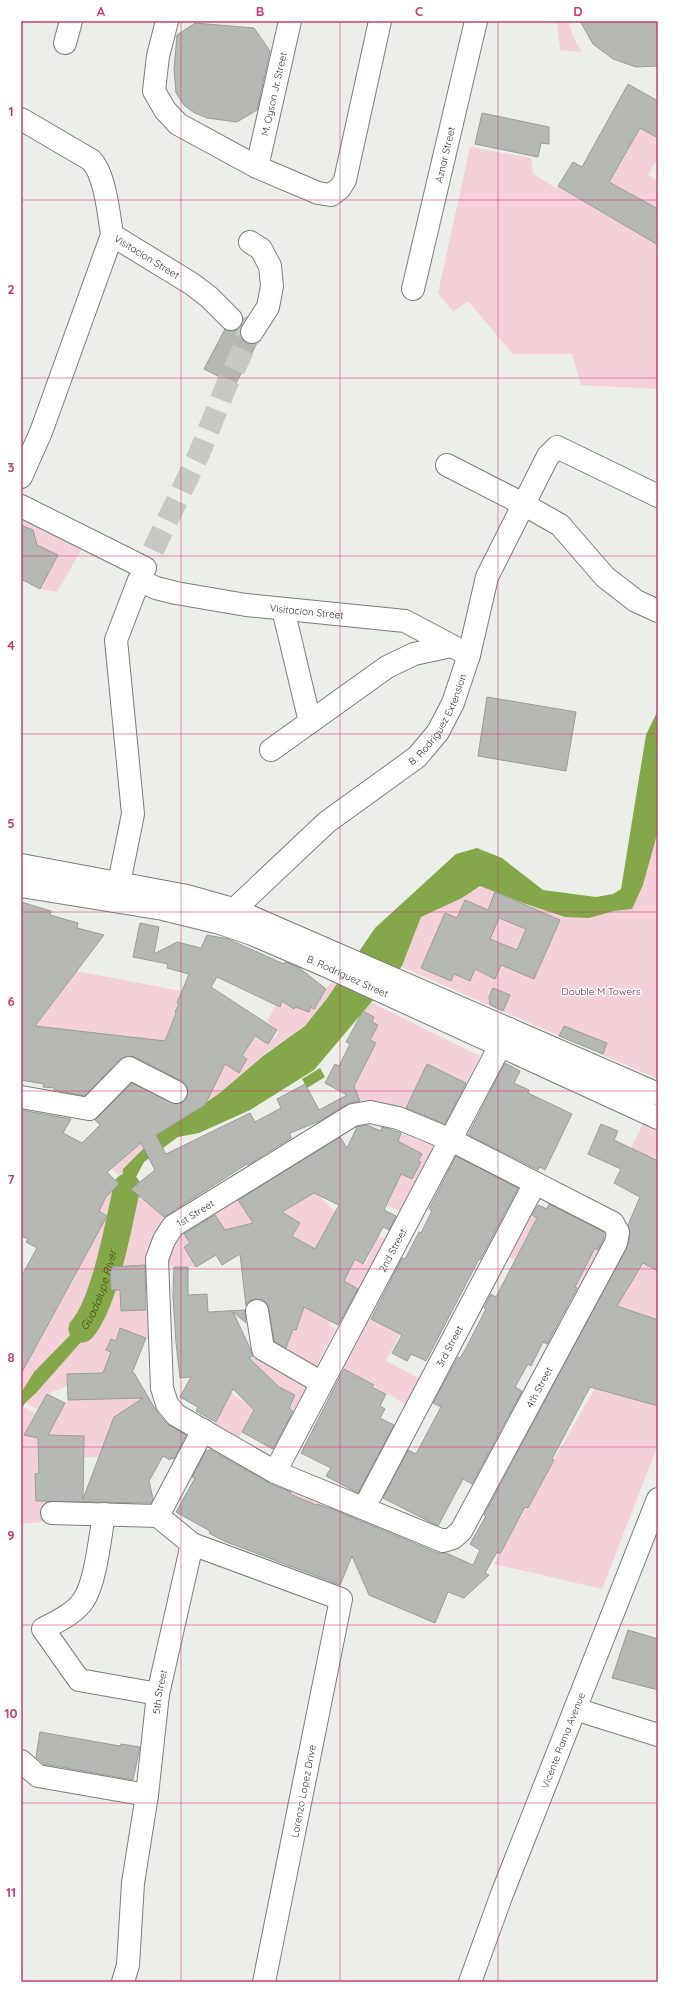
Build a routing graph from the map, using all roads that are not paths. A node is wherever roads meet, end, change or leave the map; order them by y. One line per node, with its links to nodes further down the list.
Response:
1 (71, 21): 6 (street)
2 (167, 21): 8 (street)
3 (290, 21): 8 (street, M. Oyson Jr. Street)
4 (380, 21): 8 (street)
5 (476, 21): 11 (street, Aznar Street)
6 (65, 43)
7 (21, 119): 9 (street, Visitacion Street)
8 (257, 167)
9 (112, 235): 12 (street, Visitacion Street); 15 (street)
10 (250, 242): 13 (street)
11 (413, 289)
12 (231, 319)
13 (252, 332)
14 (447, 465): 17 (street)
15 (21, 477)
16 (658, 496): 17 (street, B. Rodriguez Extension)
17 (523, 504): 21 (street); 22 (street, B. Rodriguez Extension)
18 (21, 506): 19 (street, Visitacion Street)
19 (142, 574): 20 (street, Visitacion Street); 26 (street)
20 (283, 609): 22 (street, Visitacion Street); 23 (street)
21 (658, 611)
22 (460, 650): 23 (street); 28 (street, B. Rodriguez Extension)
23 (310, 722): 24 (street)
24 (271, 750)
25 (21, 865): 26 (street, B. Rodriguez Street)
26 (120, 883): 28 (street, B. Rodriguez Street)
27 (21, 886): 28 (street, B. Rodriguez Street)
28 (226, 916): 29 (street, B. Rodriguez Street)
29 (504, 1037): 31 (street, B. Rodriguez Street); 33 (street, B. Rodriguez Street); 34 (street, 2nd Street)
30 (176, 1092): 32 (street)
31 (658, 1094)
32 (21, 1097)
33 (658, 1118)
34 (451, 1140): 35 (street, 4th Street); 37 (street, 2nd Street); 38 (street, 1st Street)
35 (535, 1183): 41 (street, 3rd Street); 41 (street, 4th Street)
36 (257, 1311): 37 (street)
37 (322, 1383): 39 (street, 2nd Street)
38 (203, 1430): 39 (street, 1st Street); 44 (street)
39 (275, 1472): 41 (street, 4th Street)
40 (658, 1499): 47 (street, Vicente Rama Avenue)
41 (364, 1508)
42 (52, 1513): 43 (street)
43 (104, 1514): 44 (street); 46 (street)
44 (158, 1516): 45 (street)
45 (192, 1544): 46 (street, 5th Street); 52 (street, Lorenzo Lopez Drive)
46 (158, 1694): 50 (street, 5th Street)
47 (575, 1709): 48 (street); 53 (street, Vicente Rama Avenue)
48 (658, 1735)
49 (21, 1761): 50 (street)
50 (146, 1796): 51 (street, 5th Street)
51 (123, 1982)
52 (264, 1982)
53 (470, 1982)

